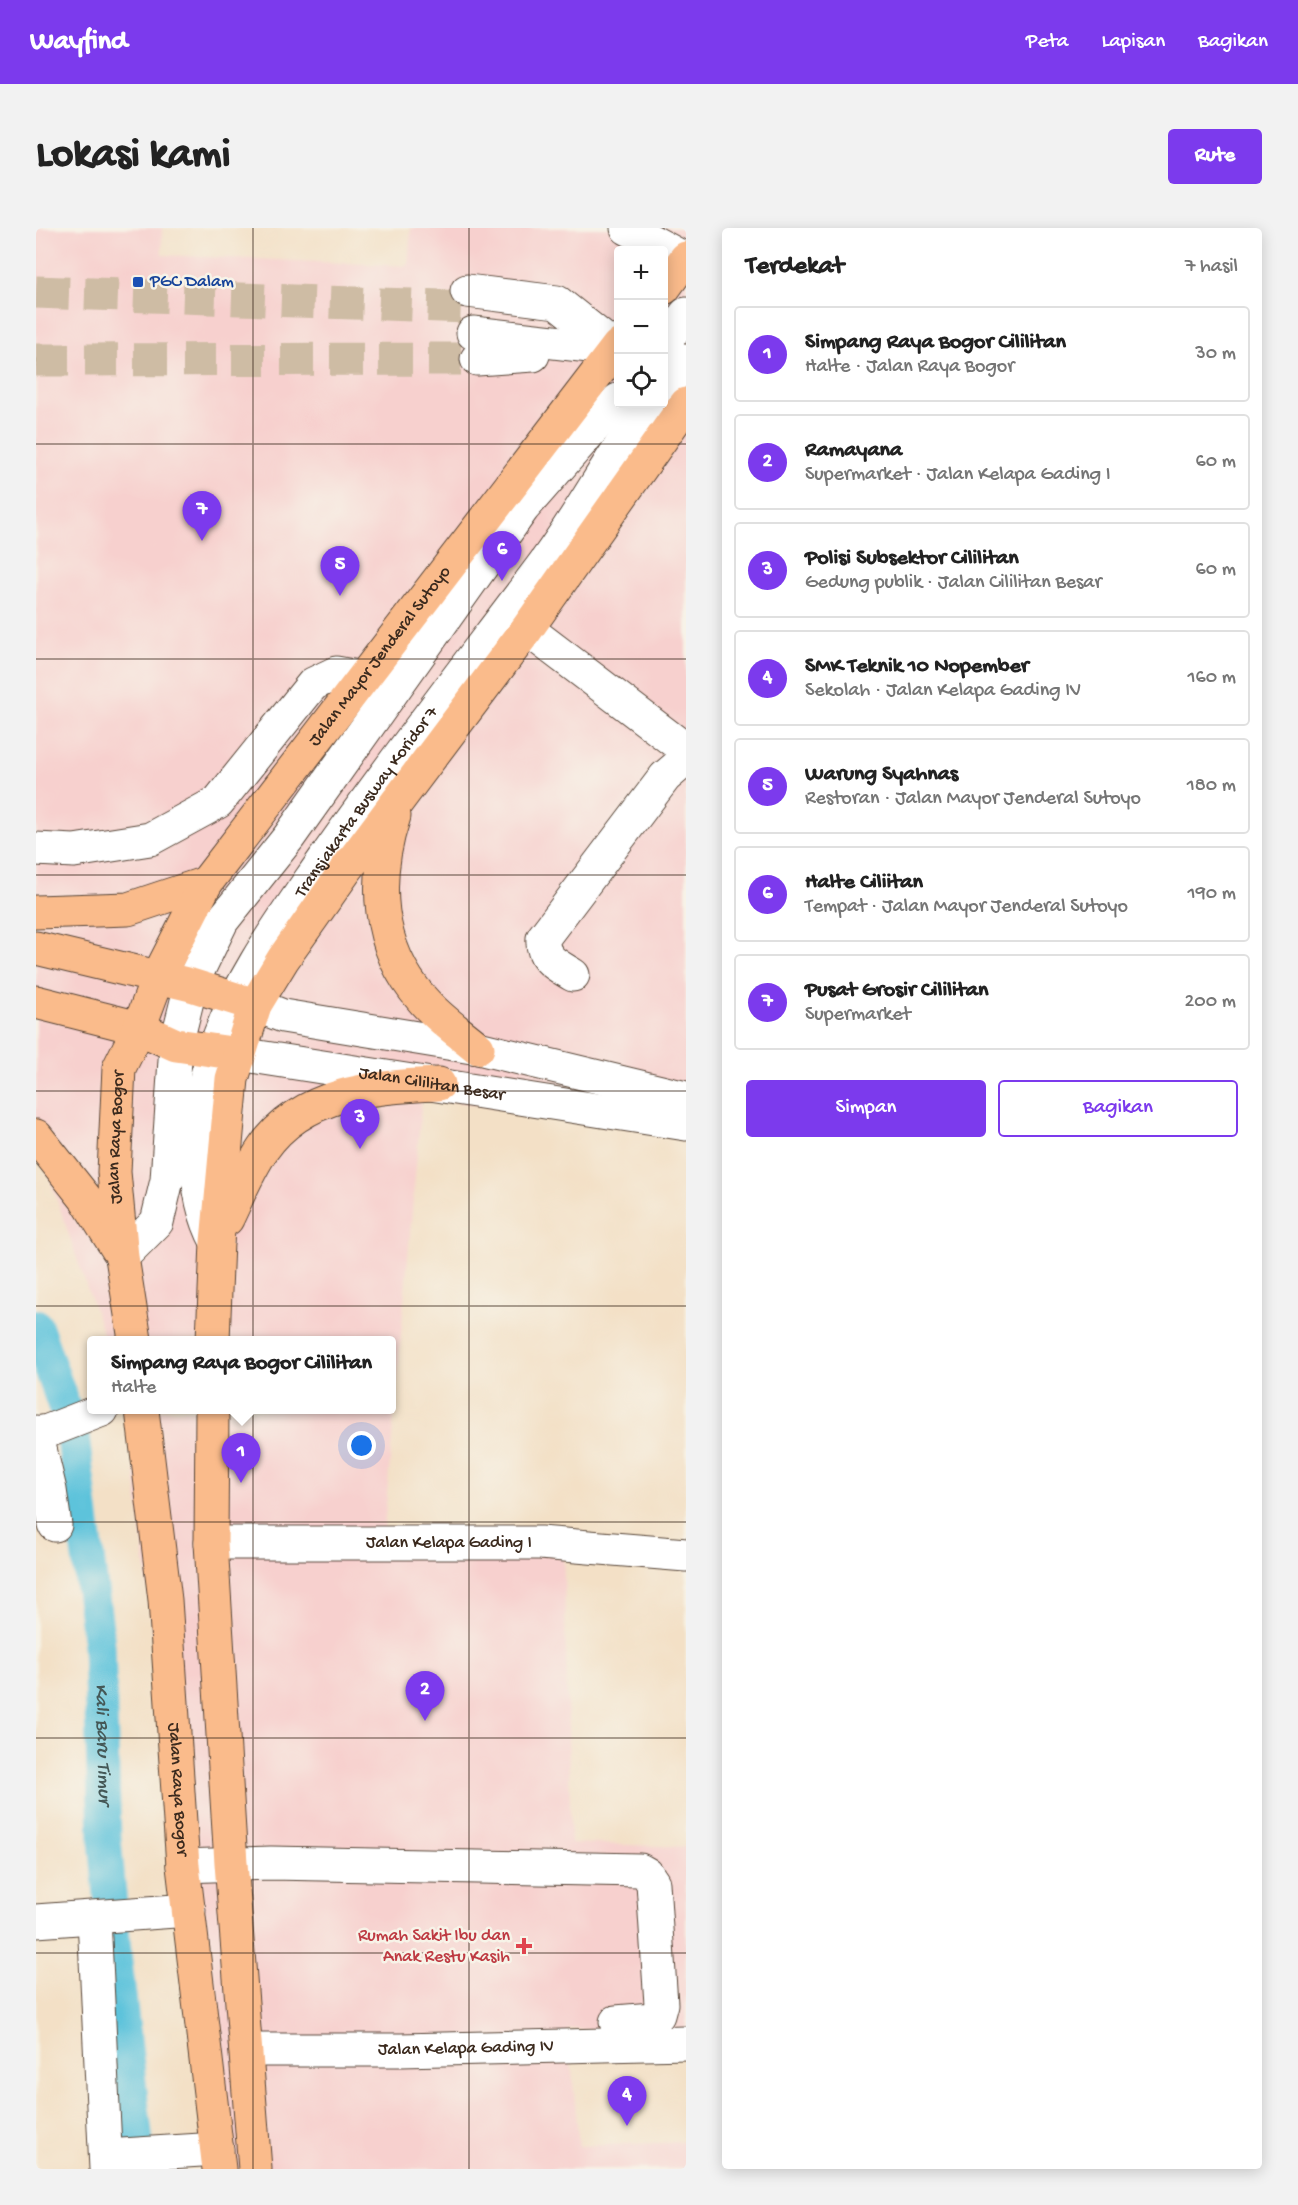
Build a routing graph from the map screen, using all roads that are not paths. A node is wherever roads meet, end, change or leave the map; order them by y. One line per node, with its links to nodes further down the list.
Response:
1 (627, 228): 2 (street)
2 (686, 259): 3 (main road)
3 (668, 282)
4 (618, 349): 4 (street)
5 (614, 354): 11 (main road, Jalan Mayor Jenderal Sutoyo)
6 (686, 404): 10 (main road)
7 (614, 405): 9 (street)
8 (647, 408): 26 (street, Transjakarta Busway Koridor 7)
9 (456, 602): 11 (street); 24 (street)
10 (527, 629): 13 (street); 15 (main road)
11 (399, 635): 12 (main road, Jalan Mayor Jenderal Sutoyo)
12 (364, 678): 16 (street); 17 (main road, Jalan Mayor Jenderal Sutoyo)
13 (686, 750)
14 (686, 759): 22 (street)
15 (401, 794): 26 (main road); 29 (main road)
16 (218, 802): 17 (street); 18 (street)
17 (253, 822): 19 (main road, Jalan Mayor Jenderal Sutoyo)
18 (36, 849)
19 (206, 883): 20 (main road); 23 (main road, Jalan Mayor Jenderal Sutoyo)
20 (36, 912)
21 (36, 948): 23 (main road)
22 (573, 975)
23 (158, 977): 24 (main road); 27 (main road, Jalan Raya Bogor)
24 (191, 985): 26 (main road); 28 (street)
25 (36, 1002): 27 (main road, Jalan Cililitan Besar)
26 (245, 1003): 29 (street); 30 (main road)
27 (139, 1028): 28 (main road, Jalan Cililitan Besar); 36 (main road, Jalan Raya Bogor)
28 (176, 1045): 30 (main road, Jalan Cililitan Besar); 36 (street)
29 (478, 1048): 32 (street)
30 (227, 1052): 31 (street, Jalan Cililitan Besar); 35 (main road)
31 (439, 1084): 33 (street, Jalan Cililitan Besar); 35 (main road)
32 (686, 1098)
33 (686, 1124)
34 (36, 1136): 36 (main road)
35 (217, 1242): 38 (main road)
36 (122, 1257): 37 (main road, Jalan Raya Bogor)
37 (134, 1336)
38 (213, 1336)
39 (89, 1414): 42 (street)
40 (142, 1414): 47 (main road, Jalan Raya Bogor)
41 (212, 1414): 44 (main road)
42 (40, 1432): 43 (street)
43 (55, 1525)
44 (212, 1543): 45 (street, Jalan Kelapa Gading I); 46 (main road)
45 (686, 1556)
46 (231, 1863): 47 (street); 51 (street); 53 (main road)
47 (183, 1866): 48 (main road, Jalan Raya Bogor)
48 (189, 1910): 49 (street); 54 (main road, Jalan Raya Bogor)
49 (109, 1916): 50 (street); 55 (street)
50 (36, 1921)
51 (616, 2022)
52 (686, 2043): 53 (street, Jalan Kelapa Gading IV)
53 (246, 2050): 56 (main road)
54 (218, 2159): 55 (street)
55 (109, 2160)
56 (255, 2169)

